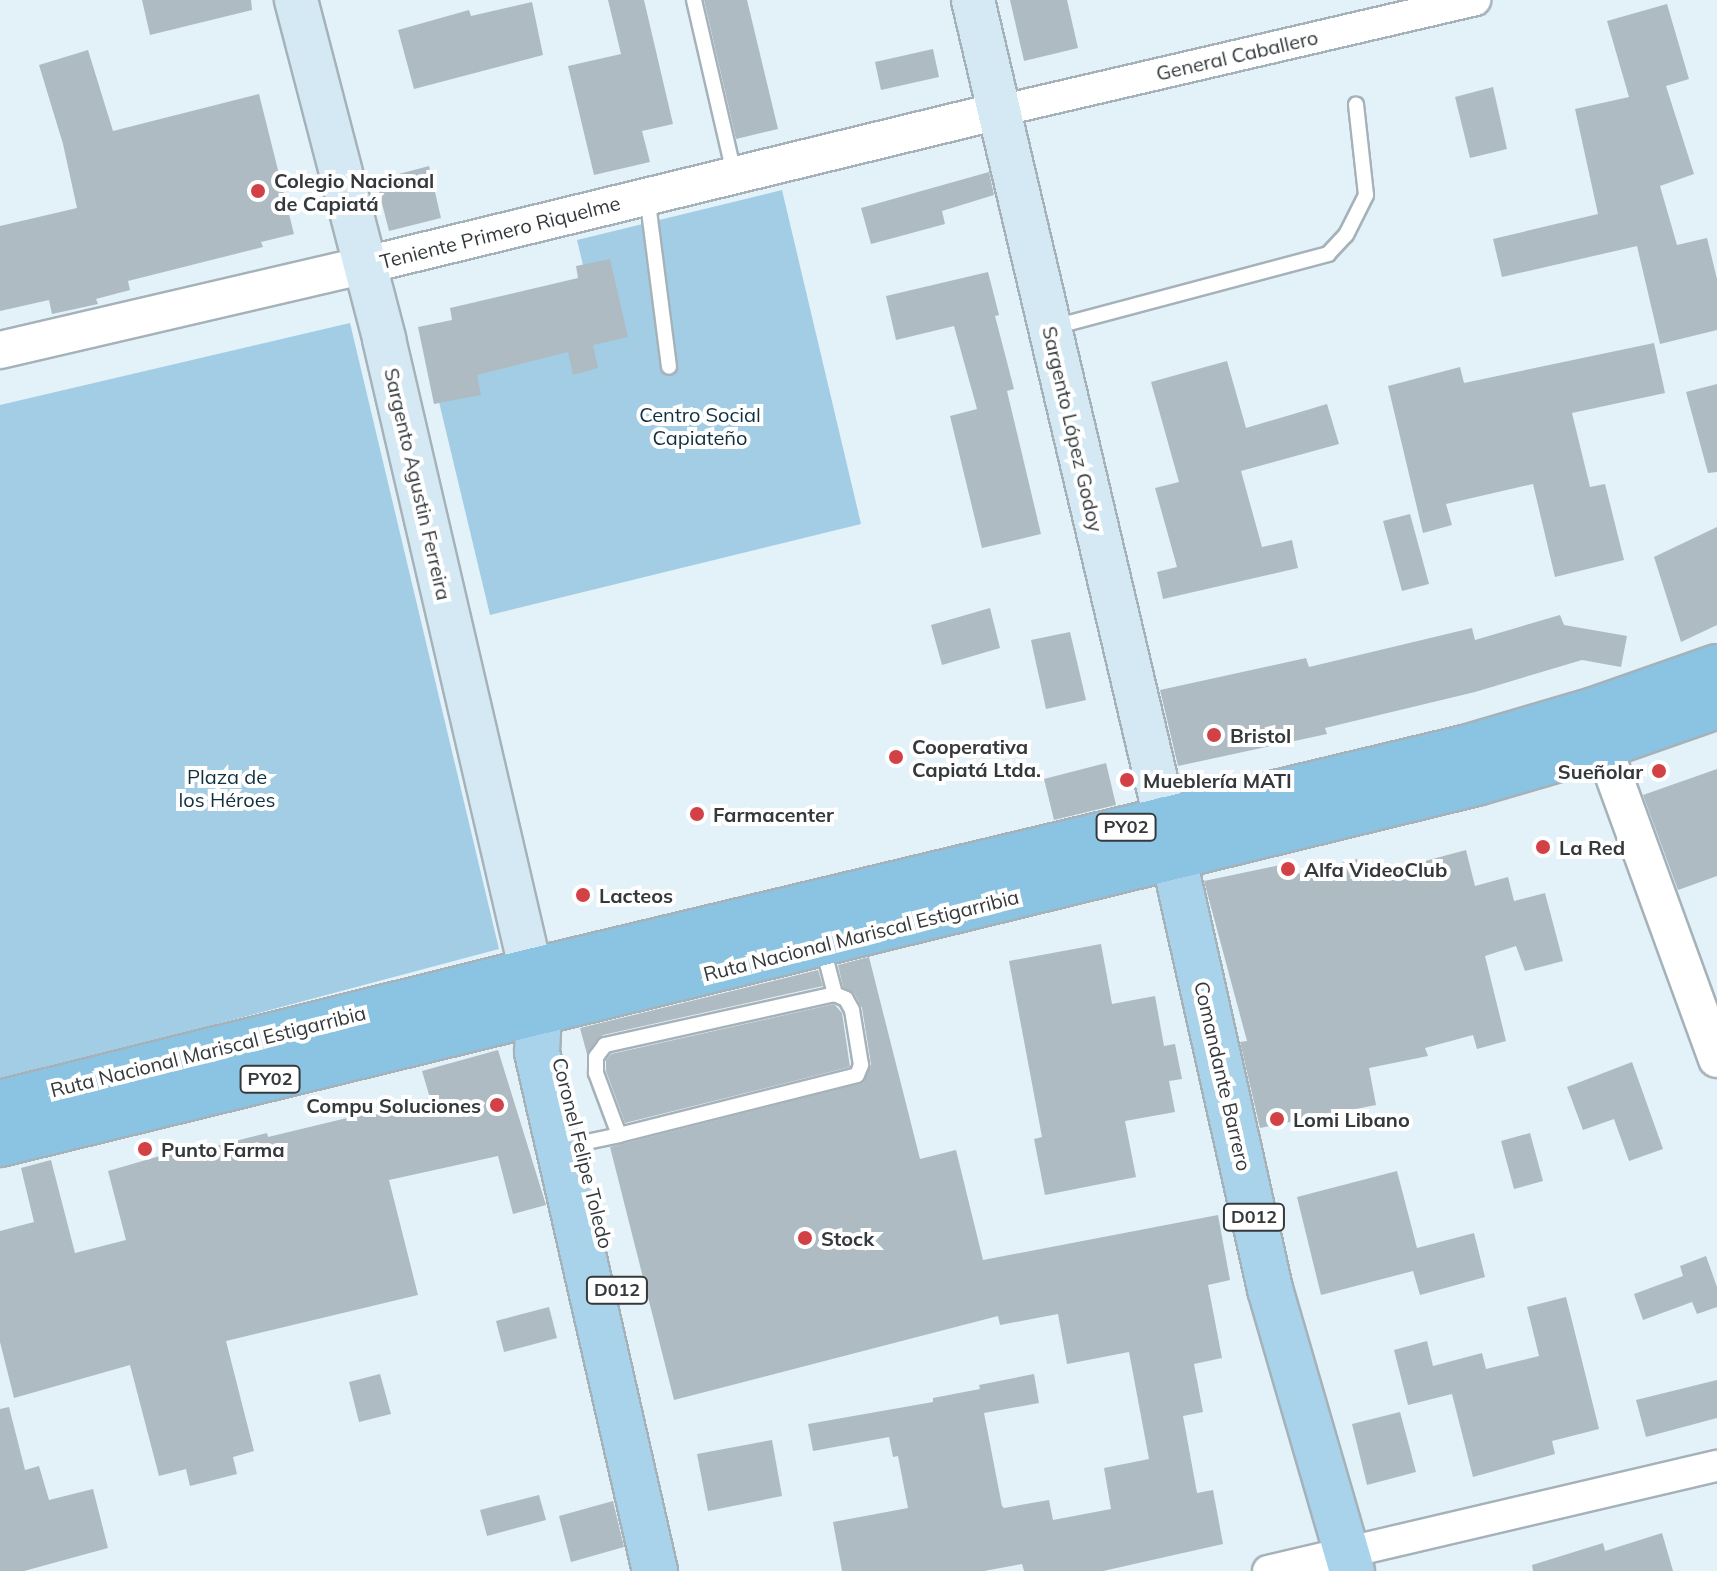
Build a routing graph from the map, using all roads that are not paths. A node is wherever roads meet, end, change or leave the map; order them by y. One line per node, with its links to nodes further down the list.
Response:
1 (296, 0): 9 (main road, Sargento Agustin Ferreira)
2 (694, 0): 7 (lane)
3 (973, 0): 6 (main road, Sargento López Godoy / D012)
4 (1475, 0): 6 (street, General Caballero)
5 (1356, 105): 10 (lane)
6 (999, 111): 7 (street, Teniente Primero Riquelme); 10 (main road, Sargento López Godoy / D012)
7 (734, 174): 8 (street, Teniente Primero Riquelme)
8 (647, 195): 9 (street, Teniente Primero Riquelme); 12 (lane)
9 (362, 266): 11 (street, Teniente Primero Riquelme); 18 (main road, Sargento Agustin Ferreira)
10 (1050, 328): 16 (main road, Sargento López Godoy / D012)
11 (0, 350)
12 (669, 367)
13 (1717, 667): 16 (highway, Ruta Nacional Mariscal Estigarribia / PY02)
14 (1717, 706): 15 (highway, Ruta Nacional Mariscal Estigarribia / PY02)
15 (1603, 746): 16 (highway, Ruta Nacional Mariscal Estigarribia / PY02); 21 (street)
16 (1169, 838): 17 (highway, Ruta Nacional Mariscal Estigarribia / PY02); 18 (highway, Ruta Nacional Mariscal Estigarribia / PY02); 26 (main road, Comandante Barrero / D012)
17 (823, 944): 19 (lane); 20 (highway, Ruta Nacional Mariscal Estigarribia / PY02)
18 (531, 971): 20 (main road); 22 (highway, Ruta Nacional Mariscal Estigarribia / PY02)
19 (835, 994): 23 (lane); 23 (lane)
20 (539, 1014): 23 (main road, Coronel Felipe Toledo / D012); 24 (highway, Ruta Nacional Mariscal Estigarribia / PY02); 27 (main road, Coronel Felipe Toledo / D012)
21 (1717, 1059)
22 (0, 1103)
23 (600, 1139): 28 (main road, Coronel Felipe Toledo / D012)
24 (0, 1144)
25 (1717, 1466): 26 (street)
26 (1349, 1562): 29 (street)
27 (655, 1571)
28 (684, 1571)
29 (1268, 1571)

